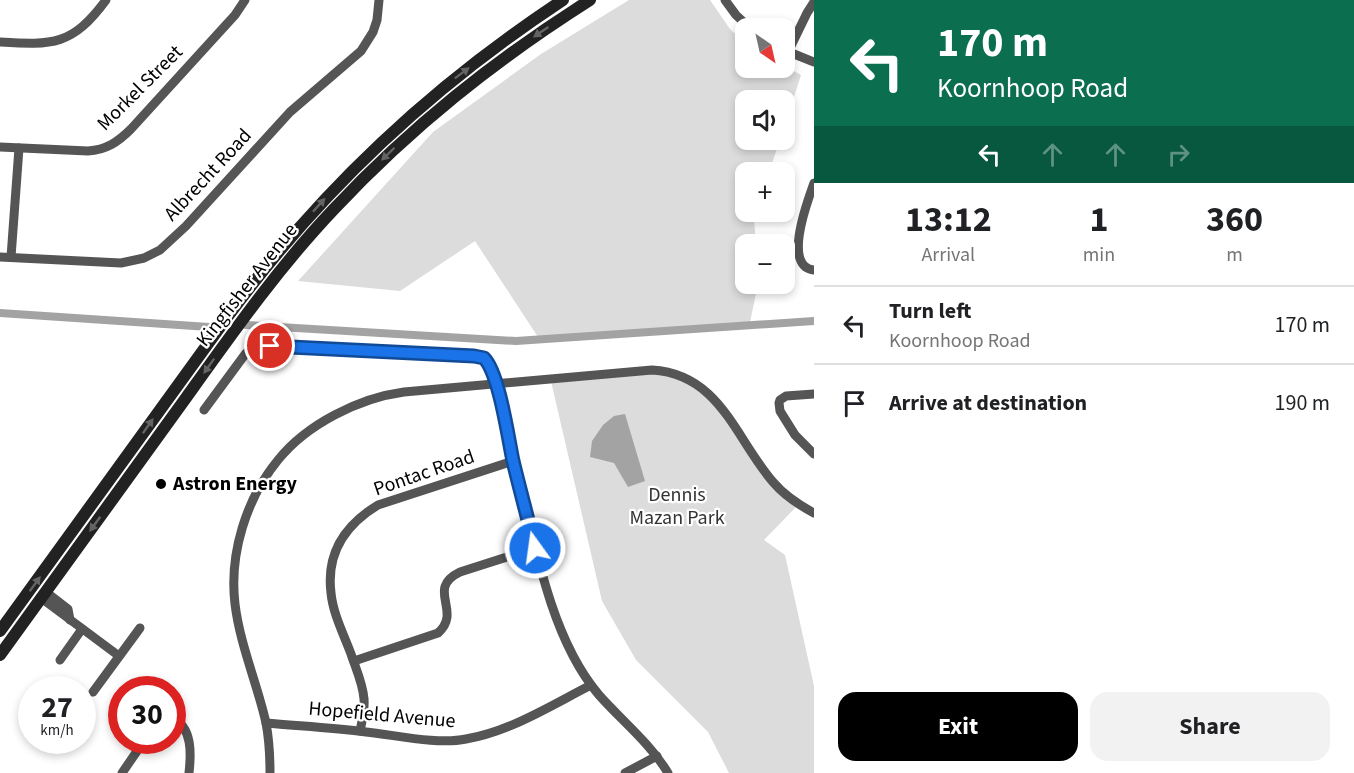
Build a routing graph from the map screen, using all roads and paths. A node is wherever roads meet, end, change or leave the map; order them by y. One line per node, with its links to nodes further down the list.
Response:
1 (106, 0): 10 (street)
2 (245, 0): 14 (street, Morkel Street)
3 (379, 0): 17 (street, Albrecht Road)
4 (563, 0): 29 (street, Kingfisher Avenue, one-way to 4)
5 (590, 0): 26 (street, Kingfisher Avenue, one-way to 26)
6 (725, 0): 8 (street)
7 (814, 2): 9 (street)
8 (739, 18)
9 (795, 35)
10 (0, 42)
11 (795, 55): 12 (street)
12 (814, 62)
13 (0, 147): 14 (street, Morkel Street)
14 (19, 148): 17 (street)
15 (814, 183): 18 (street)
16 (0, 257): 17 (street, Albrecht Road)
17 (11, 257)
18 (814, 270)
19 (497, 385): 21 (street); 23 (street); 24 (street); 36 (street)
20 (814, 394): 22 (street)
21 (204, 410)
22 (814, 454)
23 (513, 461): 25 (street); 33 (street, Pontac Road)
24 (814, 513)
25 (535, 548): 33 (street); 34 (street)
26 (44, 595): 28 (street); 30 (street, Kingfisher Avenue)
27 (140, 628): 31 (street)
28 (82, 629): 31 (street); 32 (street)
29 (0, 632)
30 (0, 655)
31 (119, 656): 35 (street)
32 (60, 660)
33 (354, 661): 37 (street, Pontac Road)
34 (591, 685): 37 (street, Hopefield Avenue); 40 (street)
35 (96, 688)
36 (266, 723): 37 (street, Hopefield Avenue); 43 (street)
37 (360, 731)
38 (186, 734): 42 (street)
39 (135, 754): 41 (street)
40 (657, 756): 44 (street); 45 (street)
41 (122, 773)
42 (189, 773)
43 (270, 773)
44 (625, 773)
45 (668, 773)

